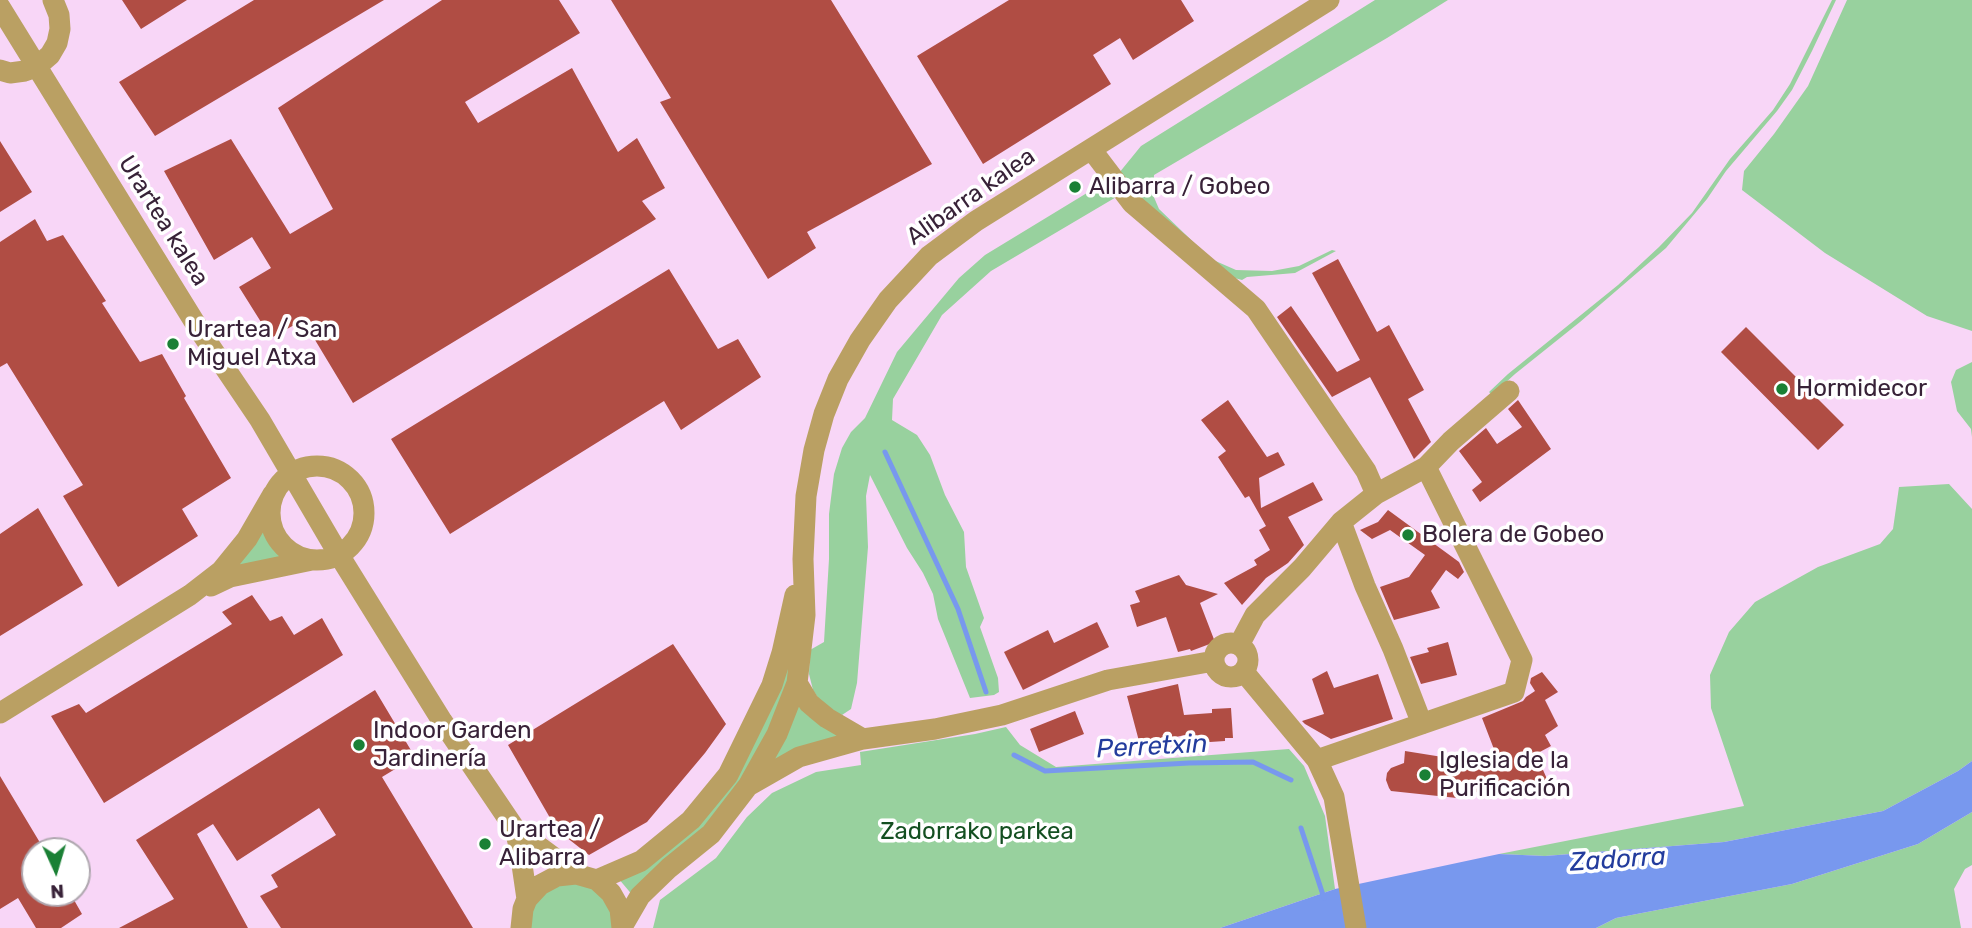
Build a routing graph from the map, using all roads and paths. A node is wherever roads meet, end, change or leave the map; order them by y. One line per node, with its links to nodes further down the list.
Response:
1 (53, 0): 4 (street)
2 (1329, 0): 6 (street, Alibarra kalea)
3 (0, 7): 4 (street, Urartea kalea)
4 (36, 67): 5 (street); 9 (street, Urartea kalea)
5 (3, 72)
6 (1091, 149): 11 (street); 14 (street, Alibarra kalea)
7 (1508, 391): 8 (street)
8 (1426, 467): 11 (street); 22 (street)
9 (291, 472): 10 (street); 13 (street, Urartea kalea); 13 (street)
10 (273, 494): 15 (street); 16 (street)
11 (1376, 494): 12 (street)
12 (1341, 522): 17 (street); 22 (street)
13 (339, 555): 15 (street); 26 (street, Urartea kalea)
14 (803, 559): 20 (street, Alibarra kalea); 28 (street, Alibarra kalea)
15 (314, 560): 16 (street)
16 (190, 595): 21 (street)
17 (1238, 645): 18 (street); 19 (street)
18 (1214, 661): 19 (street); 23 (street)
19 (1244, 672): 24 (street)
20 (797, 684): 23 (street); 25 (street, Alibarra kalea)
21 (0, 713)
22 (1422, 724): 24 (street)
23 (863, 739): 25 (street)
24 (1317, 760): 32 (street)
25 (748, 786): 31 (street, Alibarra kalea)
26 (515, 829): 27 (street, Urartea kalea); 29 (street, Urartea kalea)
27 (576, 874): 28 (street); 29 (street)
28 (597, 880): 31 (street)
29 (527, 899): 30 (street)
30 (520, 925)
31 (622, 927)
32 (1356, 928)

